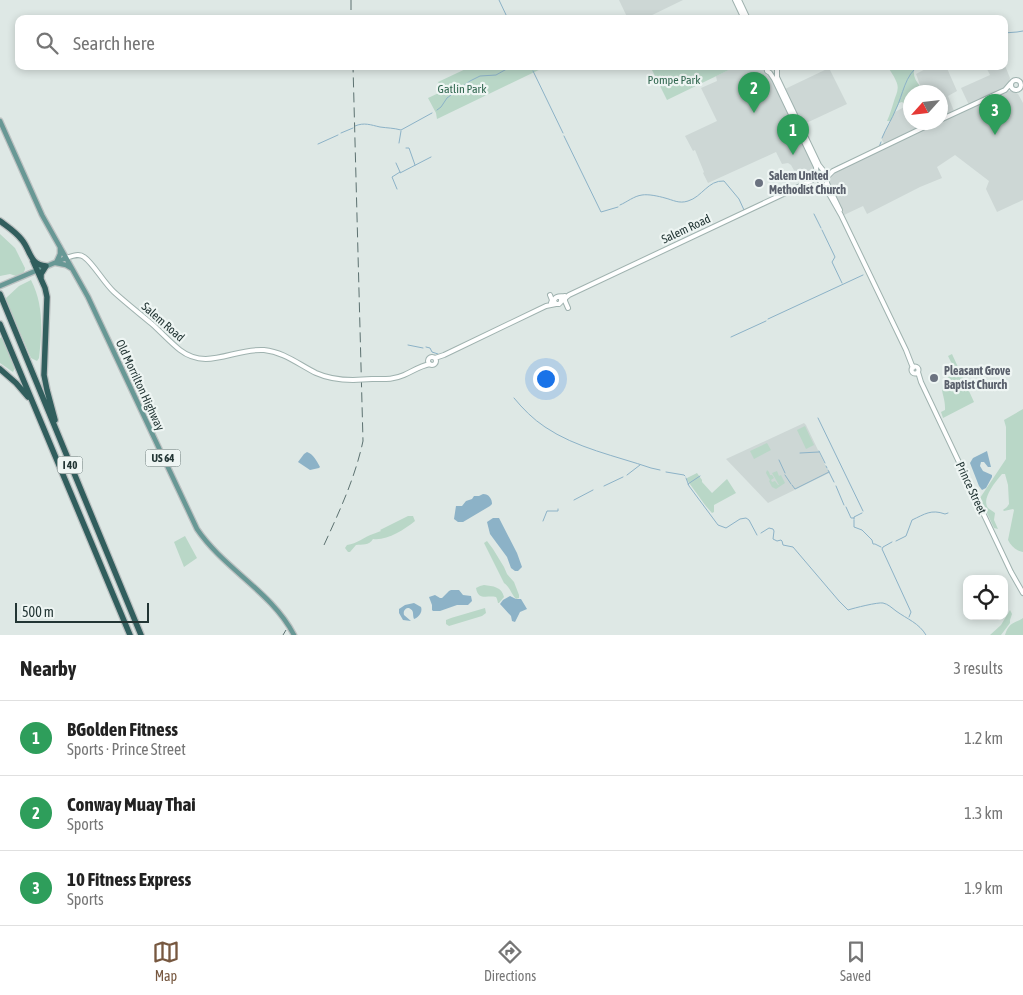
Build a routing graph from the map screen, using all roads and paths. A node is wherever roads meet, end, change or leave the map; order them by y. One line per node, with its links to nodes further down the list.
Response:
1 (735, 0): 3 (main road)
2 (739, 0): 4 (main road)
3 (742, 15)
4 (746, 15)
5 (767, 70): 8 (main road)
6 (775, 70): 8 (main road)
7 (776, 70): 14 (main road)
8 (770, 73): 13 (main road)
9 (1021, 81): 10 (main road); 12 (main road)
10 (1011, 83): 11 (main road); 12 (main road)
11 (1005, 90): 12 (main road); 16 (main road)
12 (1015, 90)
13 (781, 95): 14 (main road); 15 (main road)
14 (788, 101): 18 (main road)
15 (791, 115): 18 (main road); 20 (main road)
16 (948, 116)
17 (0, 121): 30 (main road, Old Morrilton Highway / US 64)
18 (800, 125): 21 (main road)
19 (918, 130): 23 (main road)
20 (806, 147): 21 (main road); 24 (main road)
21 (814, 156): 22 (main road)
22 (824, 171): 23 (main road); 24 (main road); 25 (main road)
23 (833, 171): 25 (main road)
24 (817, 174): 26 (main road, Salem Road); 27 (main road)
25 (827, 177): 27 (main road); 28 (main road)
26 (811, 181): 27 (main road, Salem Road); 42 (main road, Salem Road)
27 (820, 181): 28 (main road)
28 (842, 214): 49 (main road, Prince Street)
29 (0, 221): 33 (highway)
30 (60, 246): 31 (main road, Salem Road); 32 (main road, Old Morrilton Highway / US 64); 34 (main road)
31 (76, 255): 32 (main road); 36 (main road); 43 (main road, Salem Road, bridge)
32 (66, 258): 34 (main road); 36 (main road, Old Morrilton Highway / US 64)
33 (33, 261): 35 (highway); 37 (highway)
34 (56, 263): 35 (main road); 36 (main road)
35 (46, 266): 37 (main road); 38 (highway)
36 (72, 268): 52 (main road, Old Morrilton Highway / US 64)
37 (37, 270): 38 (highway); 39 (main road)
38 (42, 282): 48 (highway)
39 (0, 286)
40 (0, 294): 48 (highway, I 40)
41 (550, 295): 43 (main road)
42 (564, 298): 43 (main road, Salem Road); 44 (main road)
43 (554, 302)
44 (568, 308)
45 (0, 324): 47 (highway, I 40)
46 (0, 369): 47 (highway)
47 (37, 411): 50 (highway, I 40)
48 (62, 444): 51 (highway, I 40)
49 (1023, 593)
50 (130, 635)
51 (141, 635)
52 (294, 635)

